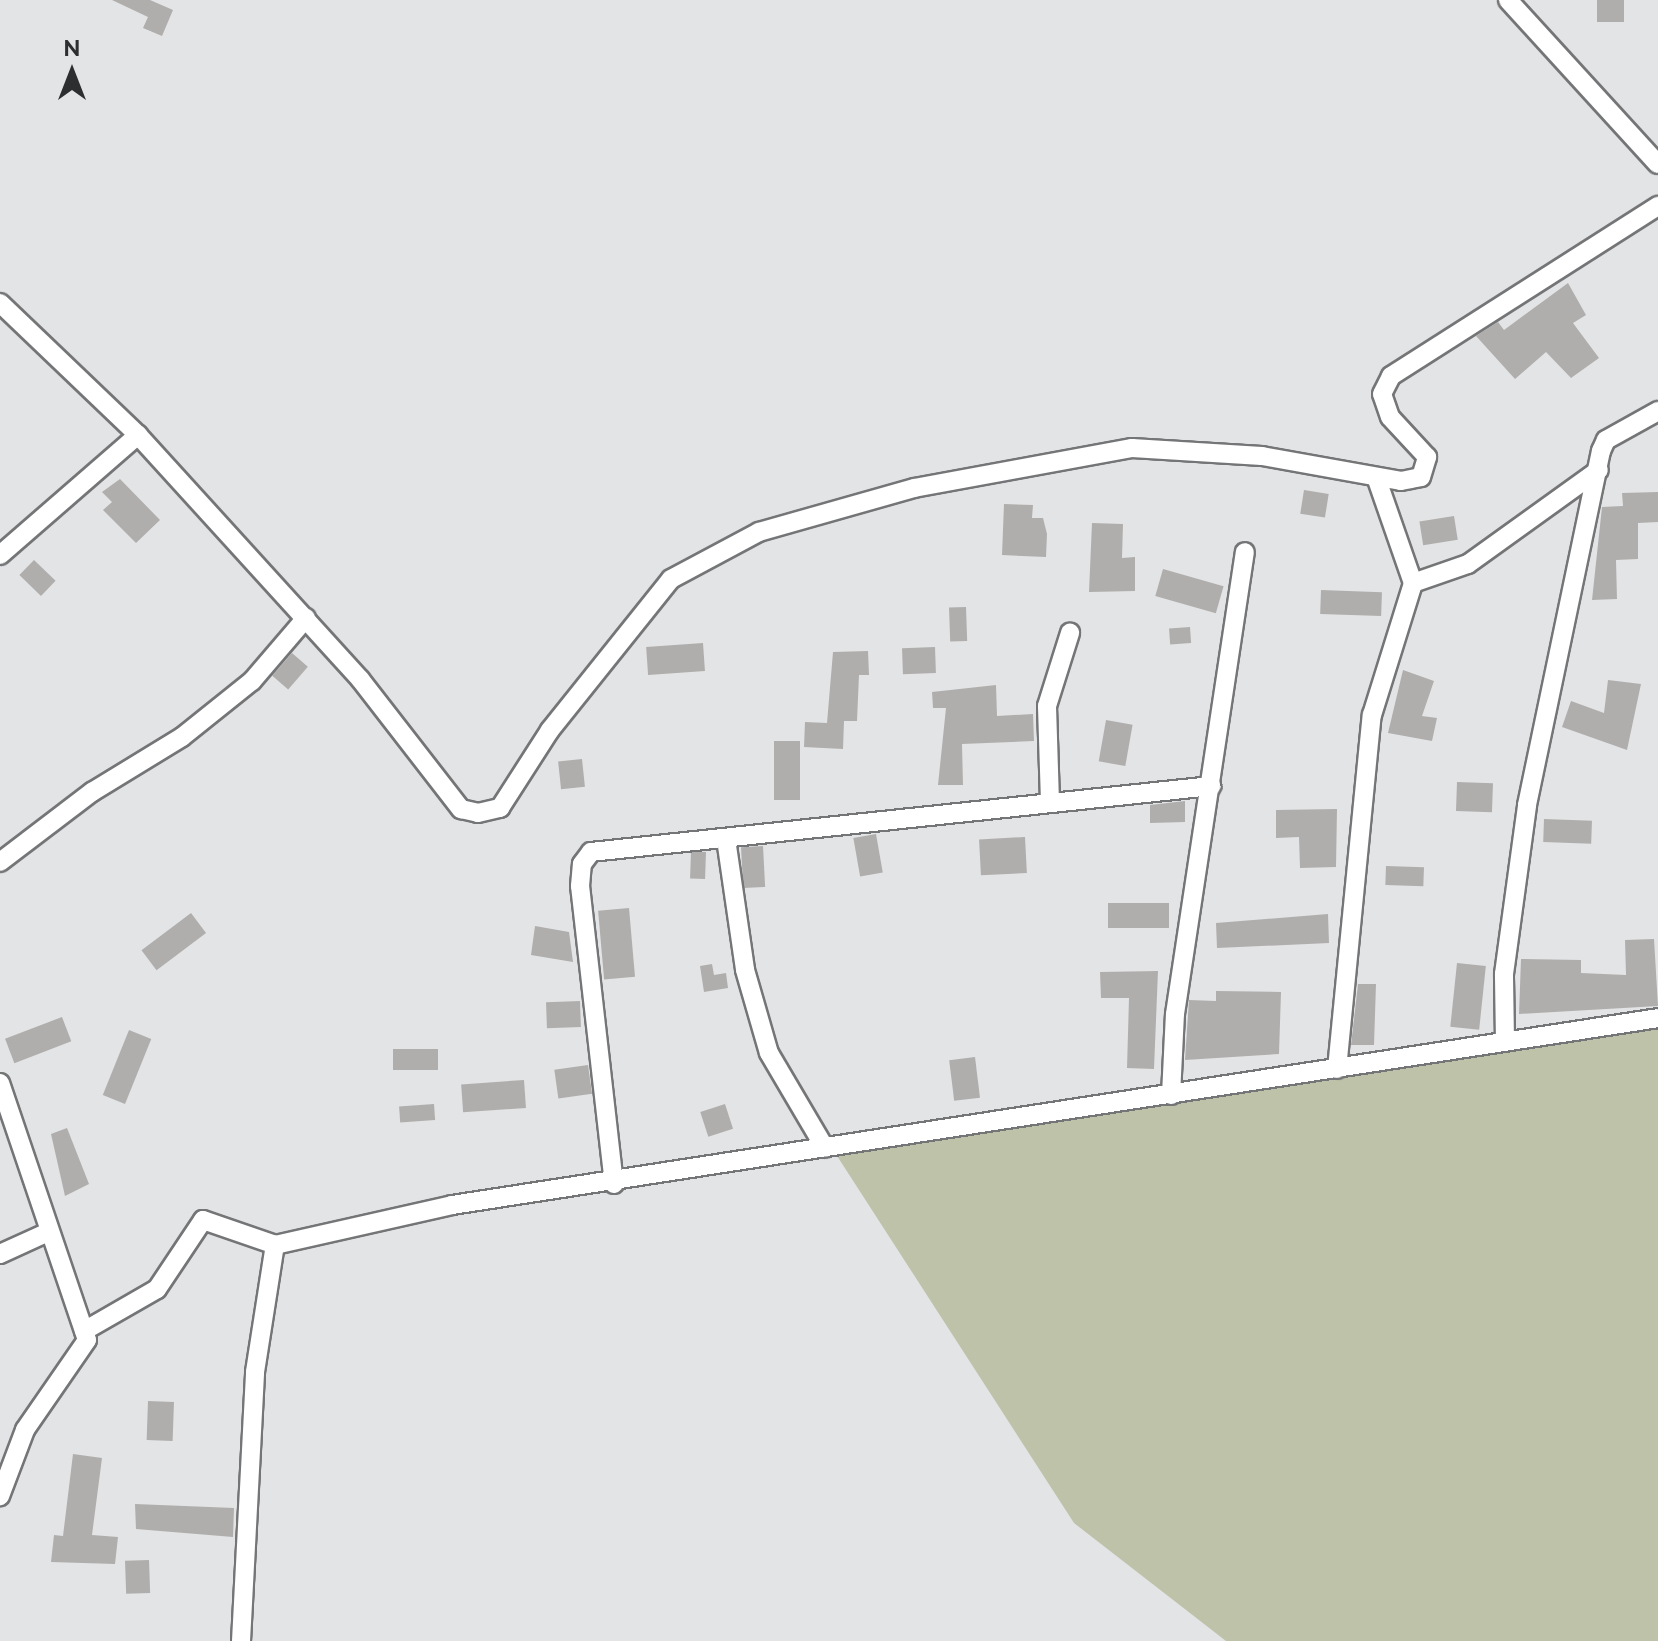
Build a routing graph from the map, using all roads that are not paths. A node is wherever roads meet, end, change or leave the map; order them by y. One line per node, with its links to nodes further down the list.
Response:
1 (1508, 0): 2 (street)
2 (1658, 164)
3 (1658, 206): 8 (street)
4 (0, 303): 6 (street)
5 (1658, 411): 7 (street)
6 (138, 435): 10 (street); 12 (street)
7 (1596, 463): 11 (street); 19 (street)
8 (1376, 477): 11 (street); 12 (street)
9 (1245, 552): 14 (street)
10 (0, 555)
11 (1413, 583): 20 (street)
12 (306, 618): 17 (street)
13 (1070, 633): 15 (street)
14 (1212, 786): 15 (street); 22 (street)
15 (1050, 802): 16 (street)
16 (726, 839): 23 (street); 24 (street)
17 (0, 862)
18 (1658, 1018): 19 (street)
19 (1505, 1041): 20 (street)
20 (1337, 1069): 22 (street)
21 (0, 1083): 25 (street)
22 (1171, 1095): 23 (street)
23 (825, 1148): 24 (street)
24 (614, 1184): 26 (street)
25 (46, 1233): 27 (street); 28 (street)
26 (275, 1245): 28 (street); 30 (street)
27 (0, 1254)
28 (84, 1331): 29 (street)
29 (0, 1496)
30 (241, 1641)

